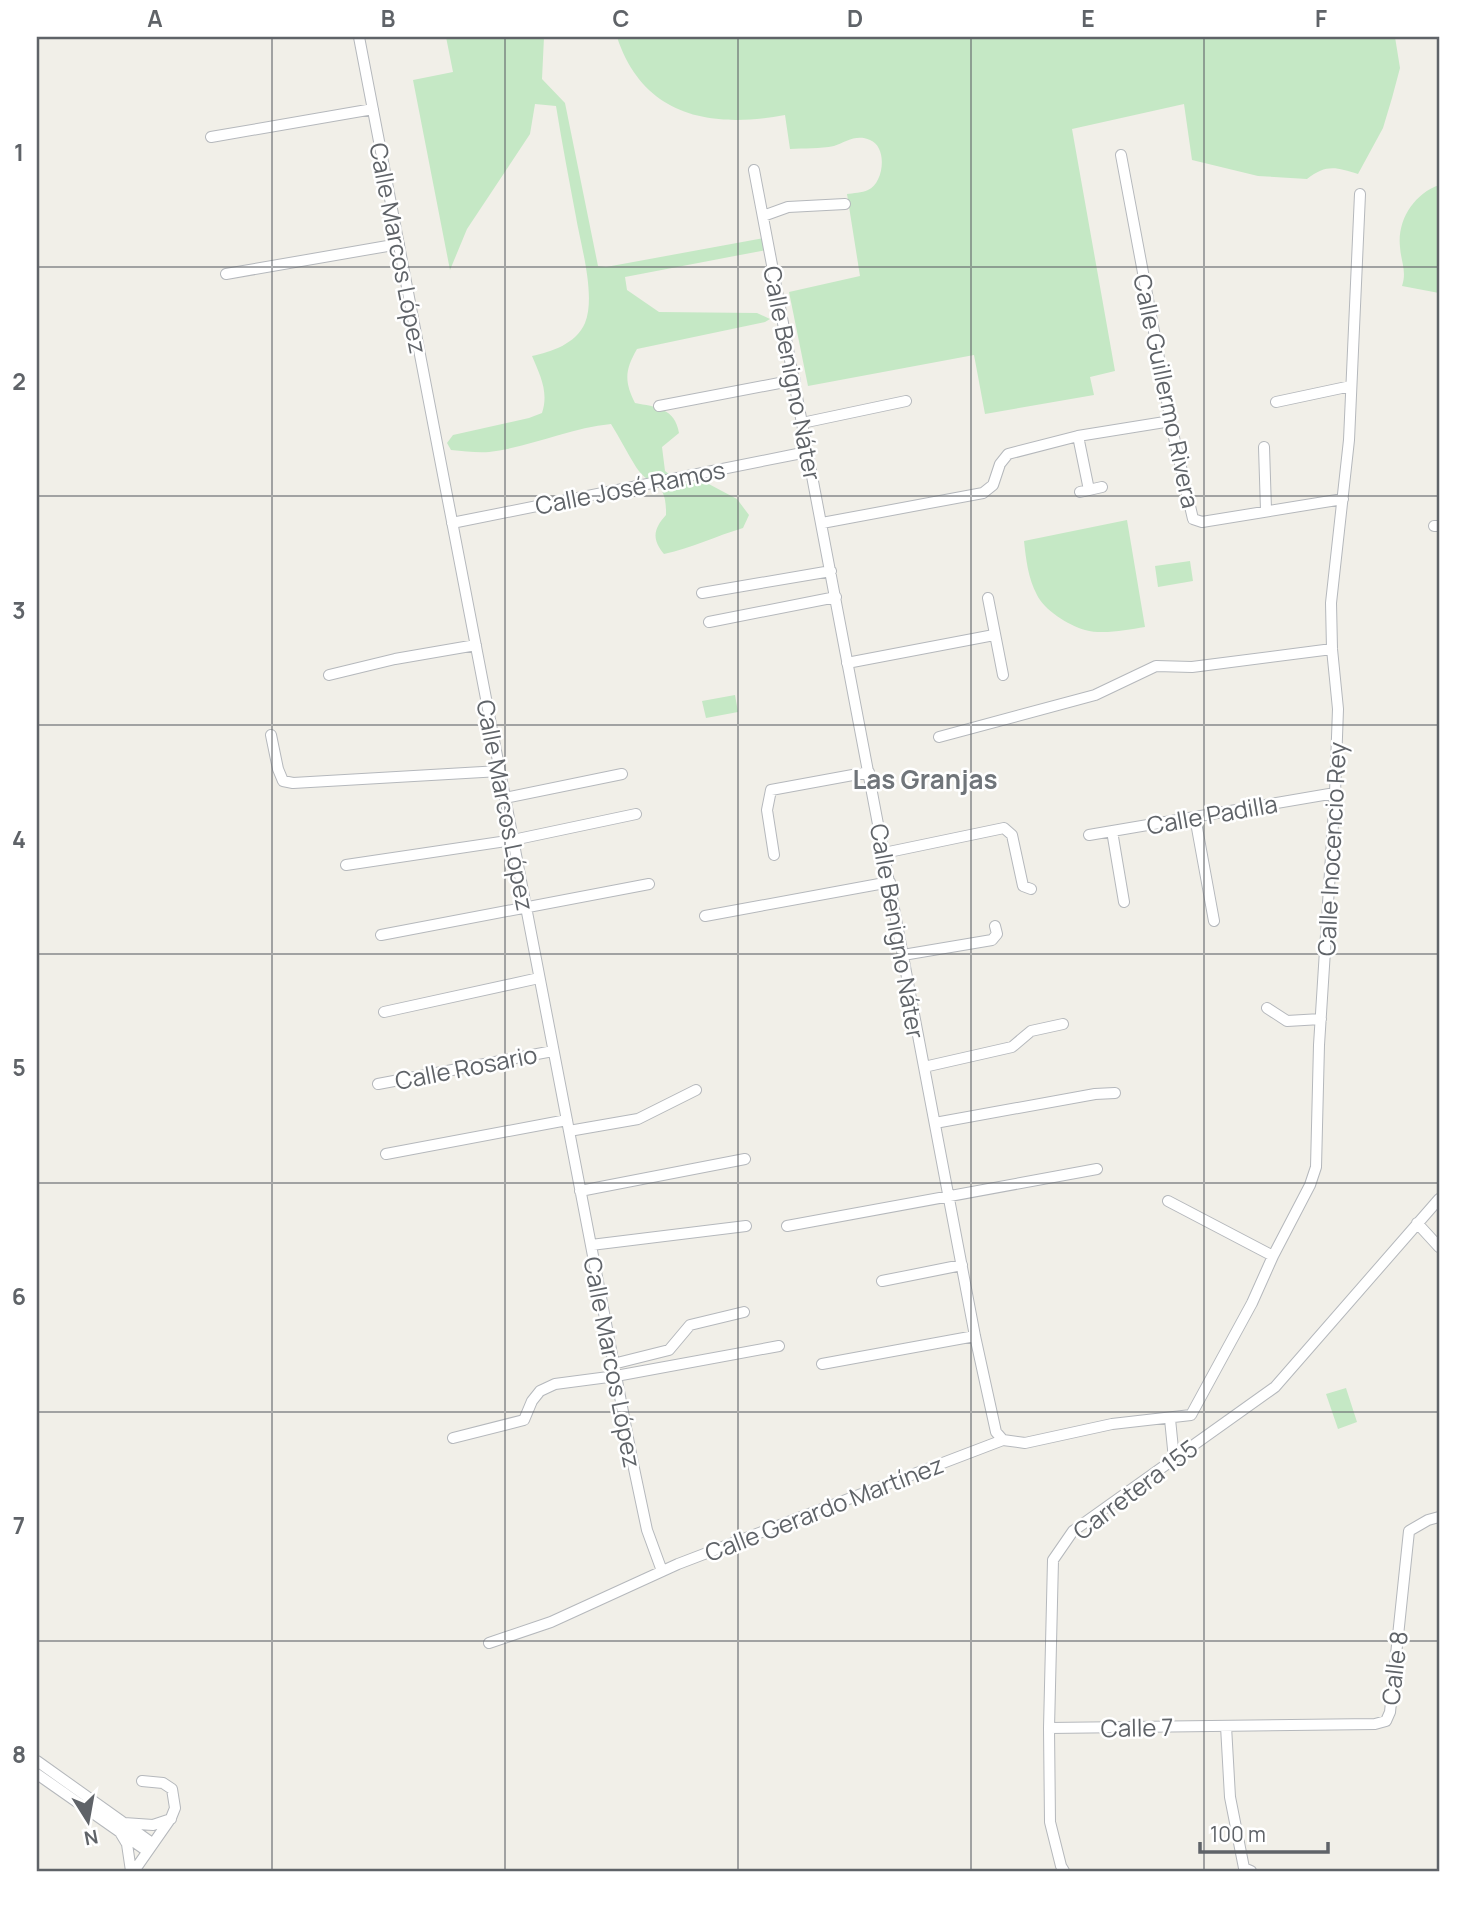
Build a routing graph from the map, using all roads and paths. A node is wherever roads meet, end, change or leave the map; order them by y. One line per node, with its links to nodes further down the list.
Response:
1 (359, 37): 2 (street, Calle Marcos López)
2 (373, 109): 3 (street); 9 (street, Calle Marcos López)
3 (211, 137)
4 (1121, 155): 16 (street, Calle Guillermo Rivera)
5 (754, 170): 8 (street, Calle Benigno Náter)
6 (1360, 194): 12 (street, Calle Inocencio Rey)
7 (845, 204): 8 (street)
8 (763, 216): 11 (street, Calle Benigno Náter)
9 (399, 244): 10 (street); 24 (street, Calle Marcos López)
10 (226, 274)
11 (795, 380): 15 (street); 17 (street, Calle Benigno Náter)
12 (1351, 386): 14 (street); 22 (street, Calle Inocencio Rey)
13 (906, 401): 17 (street)
14 (1276, 401)
15 (659, 406)
16 (1171, 421): 18 (street); 23 (street, Calle Guillermo Rivera)
17 (802, 423): 20 (street, Calle Benigno Náter)
18 (1078, 436): 21 (street); 25 (street)
19 (1264, 447): 23 (street)
20 (807, 452): 24 (street, Calle José Ramos); 25 (street, Calle Benigno Náter)
21 (1102, 487)
22 (1343, 499): 23 (street, Calle Guillermo Rivera); 33 (street, Calle Inocencio Rey)
23 (1266, 510)
24 (452, 523): 32 (street, Calle Marcos López)
25 (822, 523): 26 (street, Calle Benigno Náter)
26 (831, 571): 27 (street); 28 (street, Calle Benigno Náter)
27 (702, 593)
28 (836, 597): 30 (street); 34 (street, Calle Benigno Náter)
29 (988, 598): 31 (street)
30 (709, 622)
31 (995, 635): 34 (street); 36 (street)
32 (475, 645): 35 (street); 39 (street, Calle Marcos López)
33 (1332, 649): 38 (street); 42 (street, Calle Inocencio Rey)
34 (847, 663): 40 (street, Calle Benigno Náter)
35 (329, 675)
36 (1003, 675)
37 (271, 735): 39 (street)
38 (939, 737)
39 (500, 771): 43 (street, Calle Marcos López)
40 (869, 772): 49 (street, Calle Benigno Náter); 50 (street)
41 (622, 774): 43 (street)
42 (1335, 793): 45 (street, Calle Padilla); 65 (street, Calle Inocencio Rey)
43 (505, 798): 48 (street, Calle Marcos López)
44 (636, 814): 48 (street)
45 (1195, 817): 46 (street, Calle Padilla); 58 (street)
46 (1112, 831): 47 (street, Calle Padilla); 55 (street)
47 (1089, 835)
48 (513, 840): 51 (street); 56 (street, Calle Marcos López)
49 (884, 853): 52 (street, Calle Benigno Náter); 54 (street)
50 (774, 855)
51 (346, 865)
52 (890, 882): 57 (street); 61 (street, Calle Benigno Náter)
53 (649, 884): 56 (street)
54 (1031, 889)
55 (1124, 902)
56 (526, 908): 60 (street); 62 (street, Calle Marcos López)
57 (705, 916)
58 (1214, 921)
59 (995, 926): 61 (street)
60 (381, 935)
61 (903, 955): 68 (street, Calle Benigno Náter)
62 (540, 978): 64 (street); 67 (street, Calle Marcos López)
63 (1267, 1008): 65 (street)
64 (384, 1012)
65 (1321, 1019): 87 (street, Calle Inocencio Rey)
66 (1063, 1024): 68 (street)
67 (553, 1051): 69 (street, Calle Rosario); 72 (street, Calle Marcos López)
68 (924, 1067): 73 (street, Calle Benigno Náter)
69 (378, 1084)
70 (696, 1090): 74 (street)
71 (1115, 1093): 73 (street)
72 (566, 1120): 74 (street, Calle Marcos López); 75 (street)
73 (935, 1122): 79 (street, Calle Benigno Náter)
74 (569, 1131): 78 (street, Calle Marcos López)
75 (386, 1154)
76 (745, 1159): 78 (street)
77 (1097, 1169): 79 (street)
78 (580, 1191): 85 (street, Calle Marcos López)
79 (949, 1196): 84 (street); 88 (street, Calle Benigno Náter)
80 (1439, 1199): 82 (street, Carretera 155)
81 (1168, 1201): 87 (street)
82 (1417, 1223): 86 (street); 99 (street, Carretera 155)
83 (746, 1226): 85 (street)
84 (787, 1226)
85 (591, 1245): 93 (street, Calle Marcos López)
86 (1439, 1247)
87 (1273, 1256): 96 (street, Calle Inocencio Rey)
88 (962, 1265): 89 (street); 91 (street, Calle Benigno Náter)
89 (882, 1281)
90 (744, 1312): 93 (street)
91 (975, 1336): 94 (street); 98 (street, Calle Benigno Náter)
92 (779, 1346): 95 (street)
93 (613, 1364): 95 (street, Calle Marcos López)
94 (822, 1364)
95 (616, 1376): 97 (street); 101 (street, Calle Marcos López)
96 (1170, 1419): 98 (street, Calle Gerardo Martínez); 99 (street)
97 (453, 1438)
98 (1003, 1440): 101 (street, Calle Gerardo Martínez)
99 (1174, 1459): 104 (street, Carretera 155)
100 (1439, 1517): 103 (street, Calle 8)
101 (663, 1571): 102 (street, Calle Gerardo Martínez)
102 (489, 1643)
103 (1226, 1726): 104 (street, Calle 7); 113 (street)
104 (1049, 1728): 112 (street, Carretera 155)
105 (37, 1761): 109 (street)
106 (37, 1774): 109 (street)
107 (142, 1781): 108 (street)
108 (171, 1818): 109 (street); 110 (street)
109 (121, 1827): 110 (street); 111 (street)
110 (150, 1847): 111 (street)
111 (132, 1871)
112 (1064, 1871)
113 (1251, 1871)

